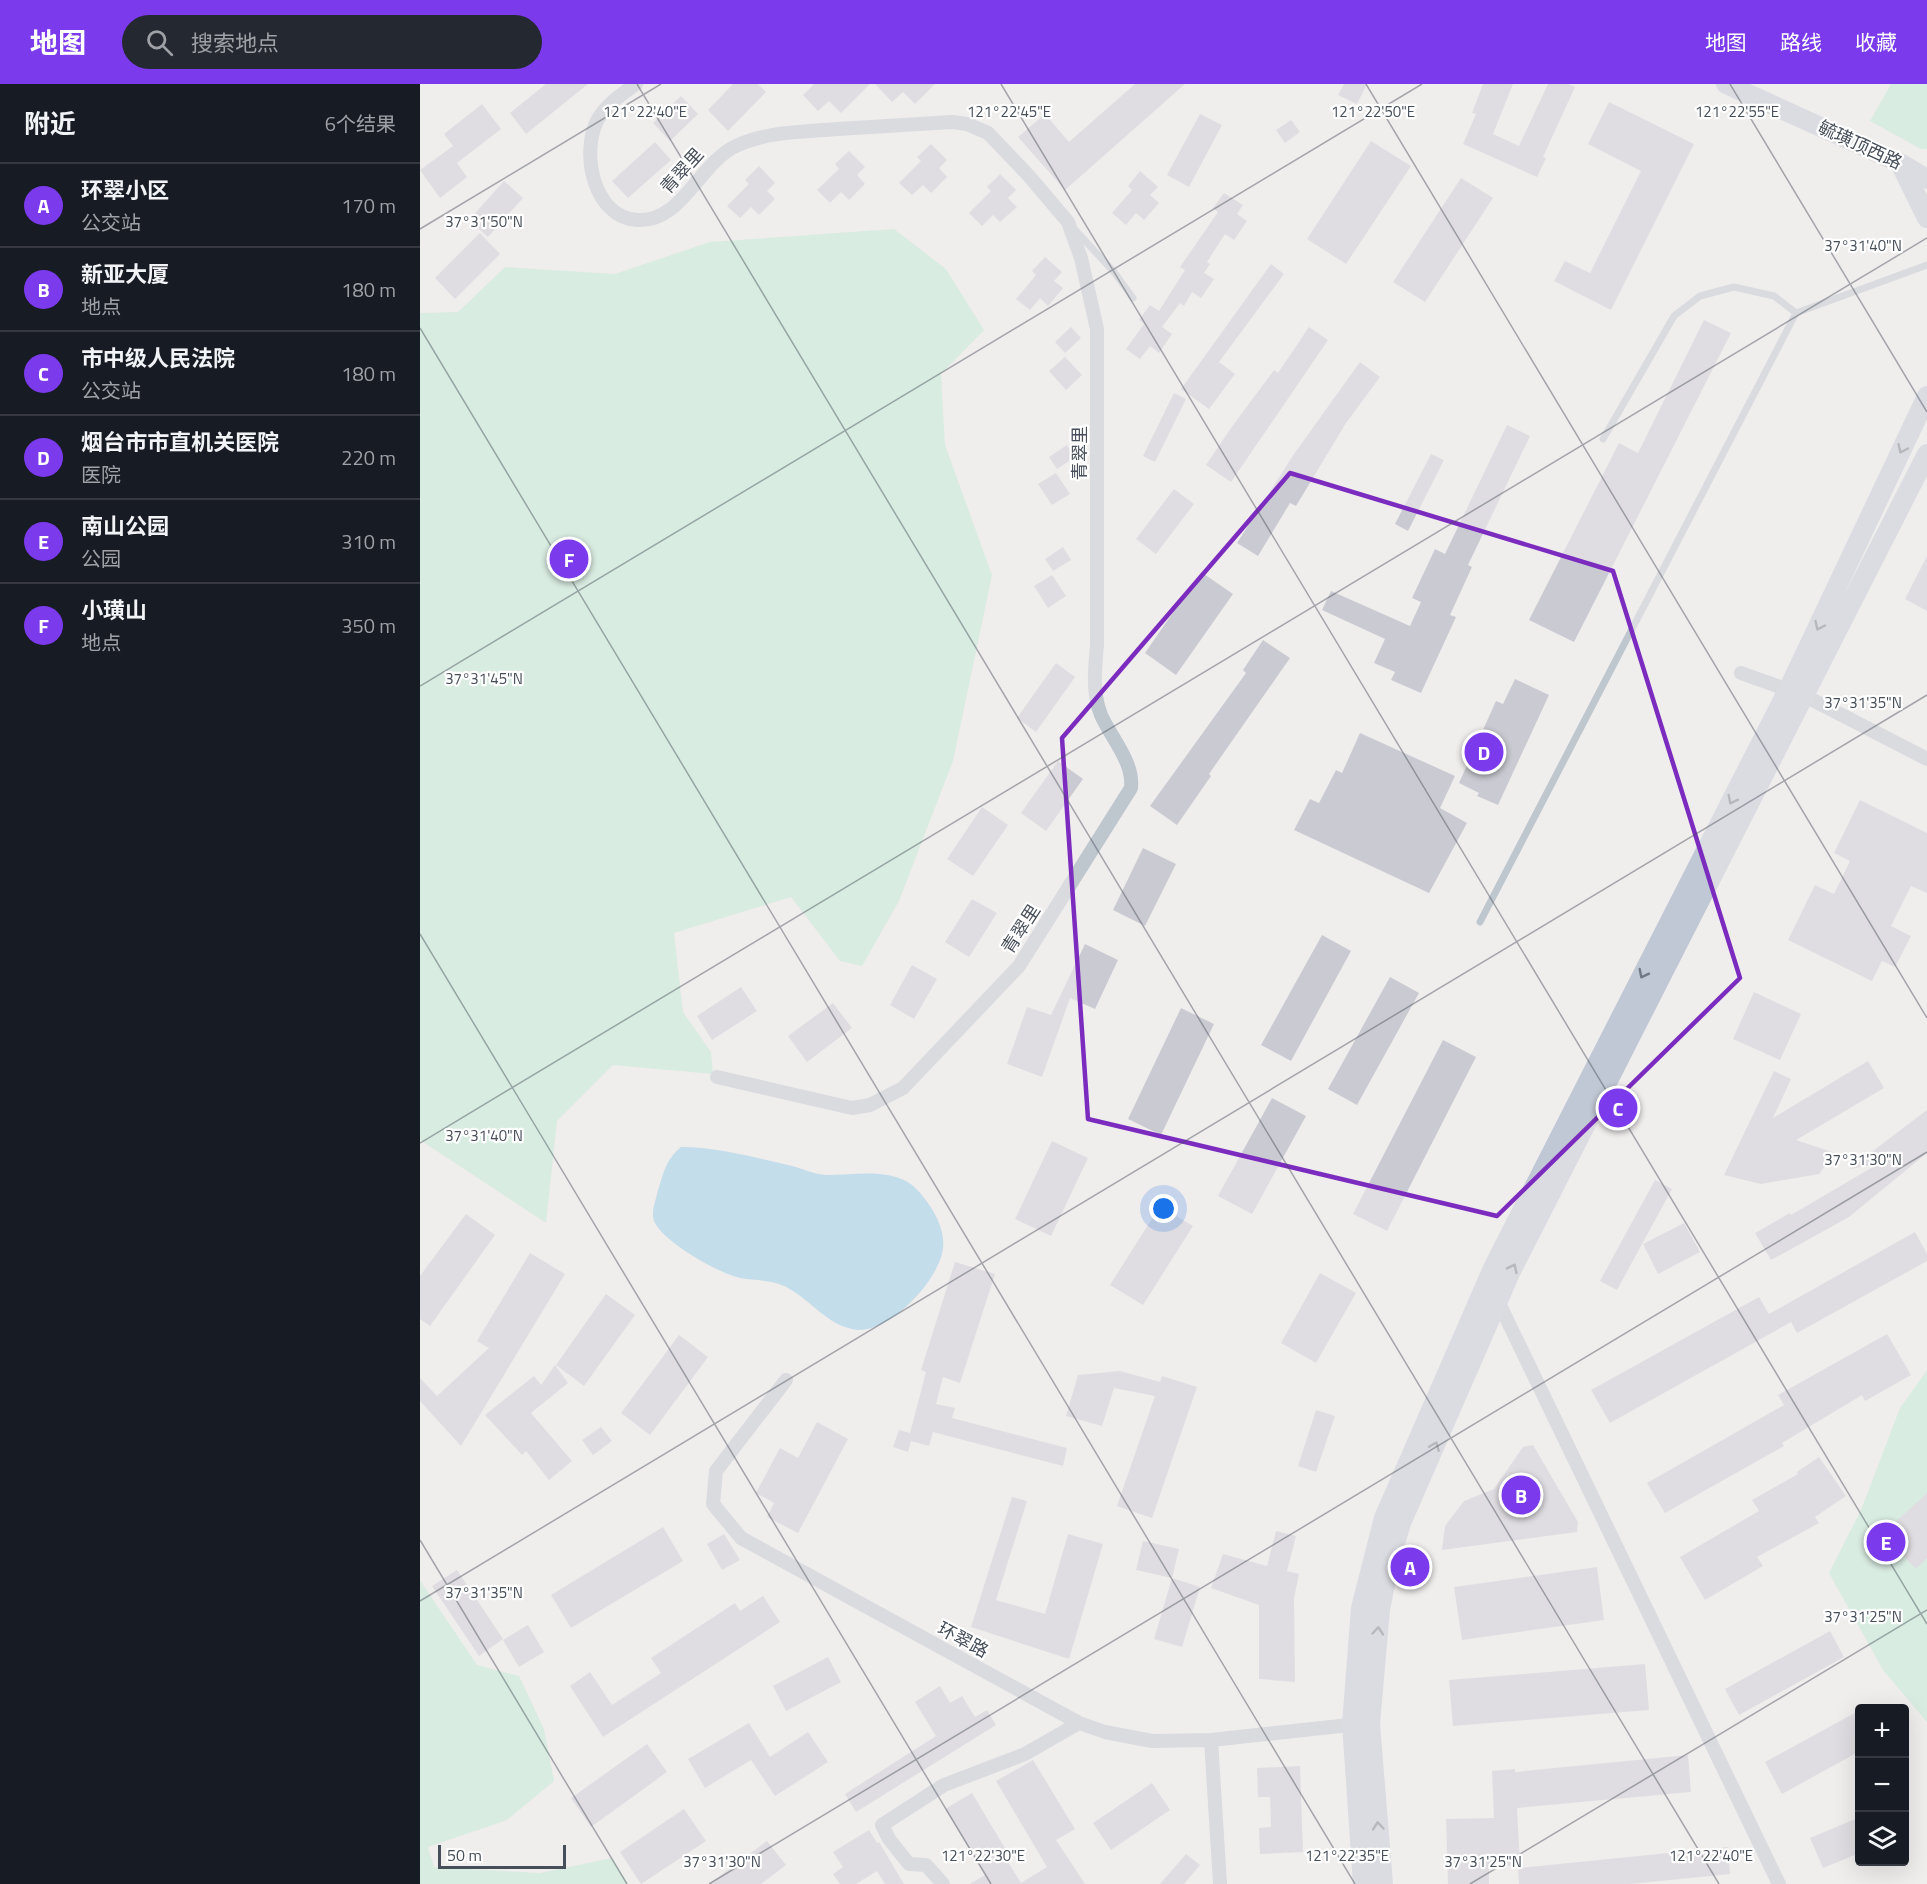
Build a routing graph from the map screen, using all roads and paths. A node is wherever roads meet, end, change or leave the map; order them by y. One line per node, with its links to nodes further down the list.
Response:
1 (636, 84): 8 (street, 青翠里)
2 (1726, 84): 4 (main road, 毓璜顶西路)
3 (1927, 161): 4 (main road)
4 (1900, 163): 5 (main road); 6 (main road, 毓璜顶西路); 7 (main road)
5 (1927, 169)
6 (1927, 179)
7 (1927, 218)
8 (1068, 222): 10 (lane); 19 (street, 青翠里)
9 (1927, 265): 11 (lane)
10 (1133, 297)
11 (1796, 313): 13 (lane); 18 (lane)
12 (1927, 396): 16 (main road, one-way to 16)
13 (1603, 439)
14 (1927, 454): 16 (main road)
15 (1741, 673): 16 (street)
16 (1797, 693): 17 (street); 20 (main road)
17 (1927, 759)
18 (1480, 922)
19 (717, 1077)
20 (1490, 1296): 23 (main road); 29 (street)
21 (786, 1380): 22 (street, 环翠路)
22 (1079, 1723): 24 (street, 环翠路); 25 (street)
23 (1361, 1724): 24 (street, 环翠路); 27 (main road); 28 (main road, one-way to 23)
24 (1211, 1740): 26 (street)
25 (942, 1884)
26 (1220, 1884)
27 (1363, 1884)
28 (1383, 1884)
29 (1779, 1884)

